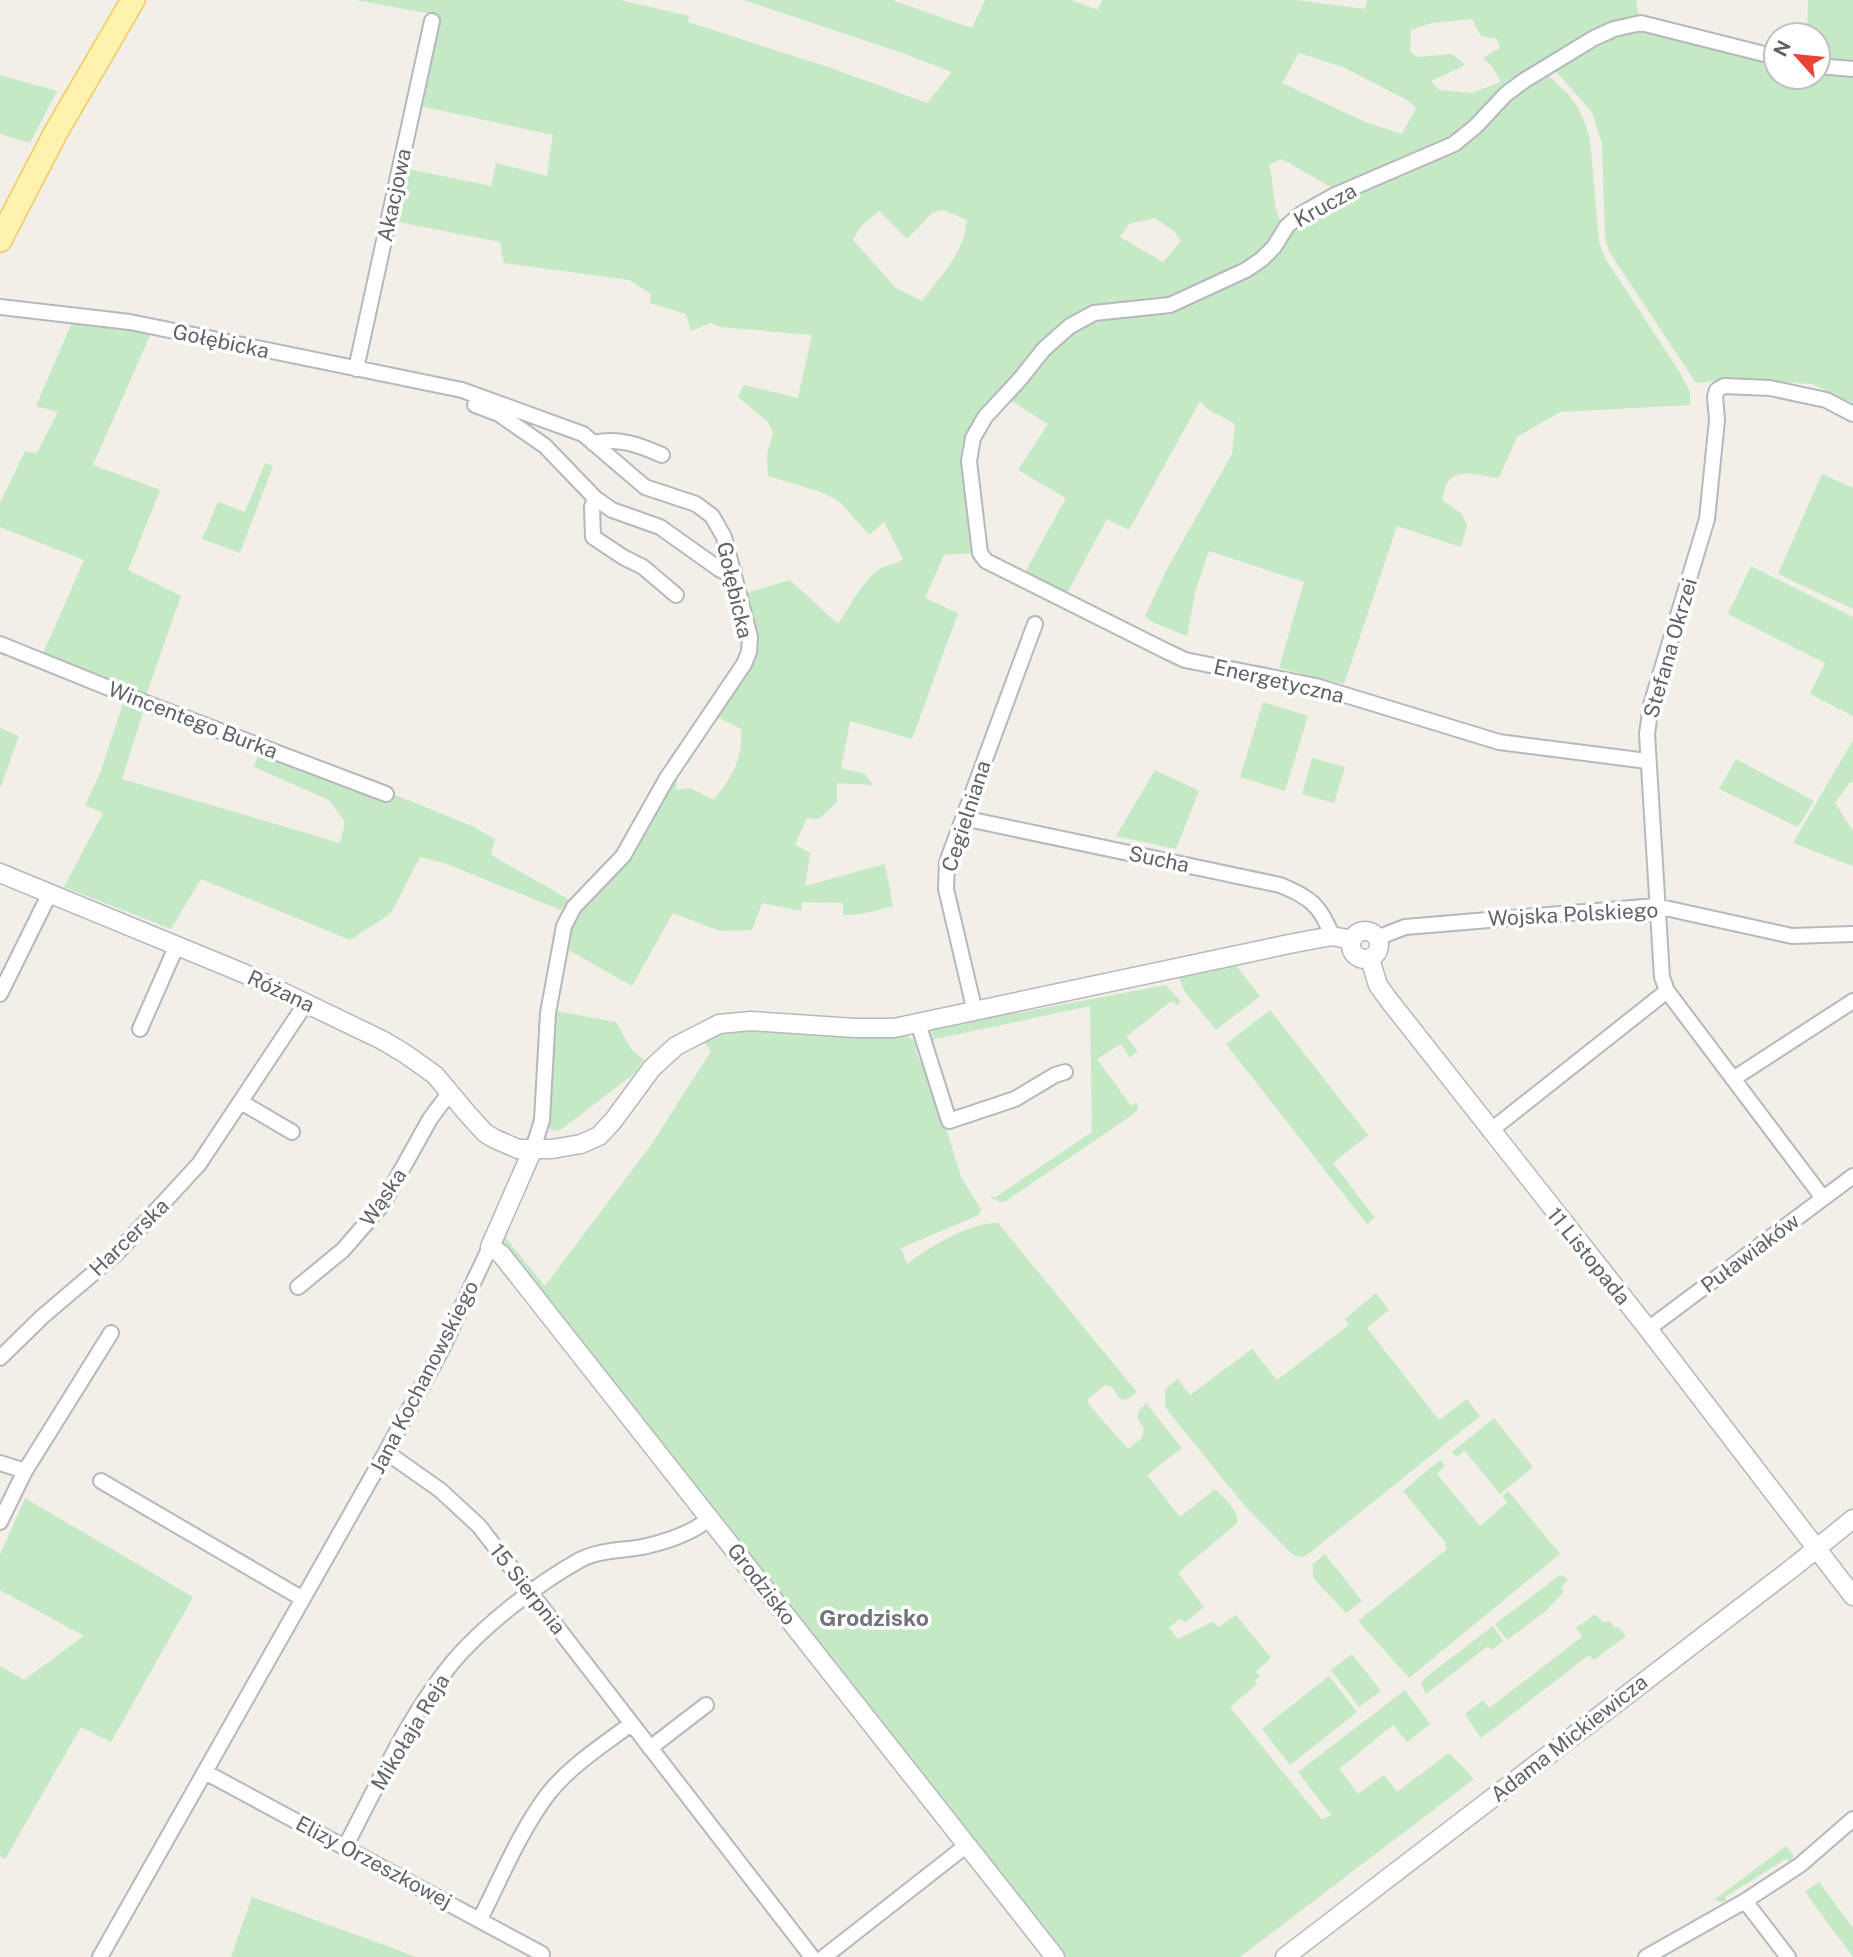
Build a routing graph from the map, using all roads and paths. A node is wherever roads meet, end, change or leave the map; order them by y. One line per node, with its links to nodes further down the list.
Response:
1 (134, 0): 6 (main road)
2 (432, 21): 8 (street, Akacjowa)
3 (1762, 54): 14 (street, Krucza)
4 (1832, 67): 5 (street)
5 (1853, 69)
6 (0, 240)
7 (0, 307): 8 (street, Gołębicka)
8 (356, 369): 9 (street, Gołębicka)
9 (416, 381): 11 (street, Gołębicka); 13 (street)
10 (1853, 414): 19 (street, Stefana Okrzei)
11 (593, 443): 12 (street); 15 (street, Gołębicka)
12 (662, 454)
13 (595, 498): 15 (street); 16 (street)
14 (975, 505): 19 (street, Energetyczna)
15 (734, 571): 44 (street, Gołębicka)
16 (676, 594)
17 (1035, 624): 21 (street, Cegielniana)
18 (0, 644): 20 (street, Wincentego Burka)
19 (1647, 761): 24 (street, Stefana Okrzei)
20 (386, 794)
21 (963, 818): 26 (street, Sucha); 35 (street, Cegielniana)
22 (0, 873): 23 (street, Różana)
23 (50, 892): 29 (street, Różana); 32 (street)
24 (1656, 906): 25 (street, Wojska Polskiego); 27 (street, Wojska Polskiego); 31 (street, Stefana Okrzei)
25 (1853, 934)
26 (1332, 936): 28 (street); 35 (street)
27 (1377, 938): 28 (street); 30 (street)
28 (1352, 940): 30 (street)
29 (177, 945): 34 (street, Różana); 37 (street)
30 (1370, 958): 42 (street, 11 Listopada)
31 (1667, 992): 39 (street); 42 (street)
32 (0, 994)
33 (1853, 1001): 39 (street)
34 (306, 1003): 40 (street, Różana); 41 (street, Harcerska)
35 (975, 1012): 36 (street)
36 (918, 1023): 38 (street); 44 (street)
37 (140, 1029)
38 (1065, 1072)
39 (1733, 1079): 46 (street)
40 (450, 1092): 44 (street, Różana); 48 (street, Wąska)
41 (241, 1102): 43 (street); 51 (street, Harcerska)
42 (1490, 1131): 49 (street, 11 Listopada)
43 (292, 1132)
44 (533, 1149): 47 (street, Jana Kochanowskiego)
45 (1853, 1176): 46 (street, Puławiaków)
46 (1824, 1198): 49 (street, Puławiaków)
47 (490, 1247): 52 (street, Jana Kochanowskiego); 56 (street, Grodzisko)
48 (298, 1287)
49 (1648, 1329): 59 (street, 11 Listopada)
50 (111, 1333): 54 (street)
51 (0, 1358)
52 (386, 1452): 60 (street, 15 Sierpnia); 62 (street, Jana Kochanowskiego)
53 (0, 1463): 54 (street)
54 (25, 1471): 58 (street)
55 (101, 1481): 62 (street)
56 (710, 1518): 60 (street, Mikołaja Reja); 68 (street, Grodzisko)
57 (1853, 1518): 59 (street, Adama Mickiewicza)
58 (0, 1522)
59 (1816, 1549): 61 (street, 11 Listopada); 77 (street, Adama Mickiewicza)
60 (531, 1592): 64 (street, 15 Sierpnia); 69 (street, Mikołaja Reja)
61 (1853, 1596)
62 (303, 1599): 66 (street, Jana Kochanowskiego)
63 (706, 1705): 65 (street)
64 (631, 1724): 65 (street, 15 Sierpnia); 71 (street)
65 (650, 1748): 74 (street, 15 Sierpnia)
66 (205, 1772): 69 (street, Elizy Orzeszkowej); 73 (street, Jana Kochanowskiego)
67 (1853, 1819): 70 (street)
68 (967, 1845): 75 (street); 76 (street, Grodzisko)
69 (345, 1847): 71 (street, Elizy Orzeszkowej)
70 (1745, 1900): 78 (street); 79 (street)
71 (480, 1919): 72 (street, Elizy Orzeszkowej)
72 (542, 1954)
73 (100, 1957)
74 (812, 1957)
75 (824, 1957)
76 (1055, 1957)
77 (1285, 1957)
78 (1646, 1957)
79 (1788, 1957)

